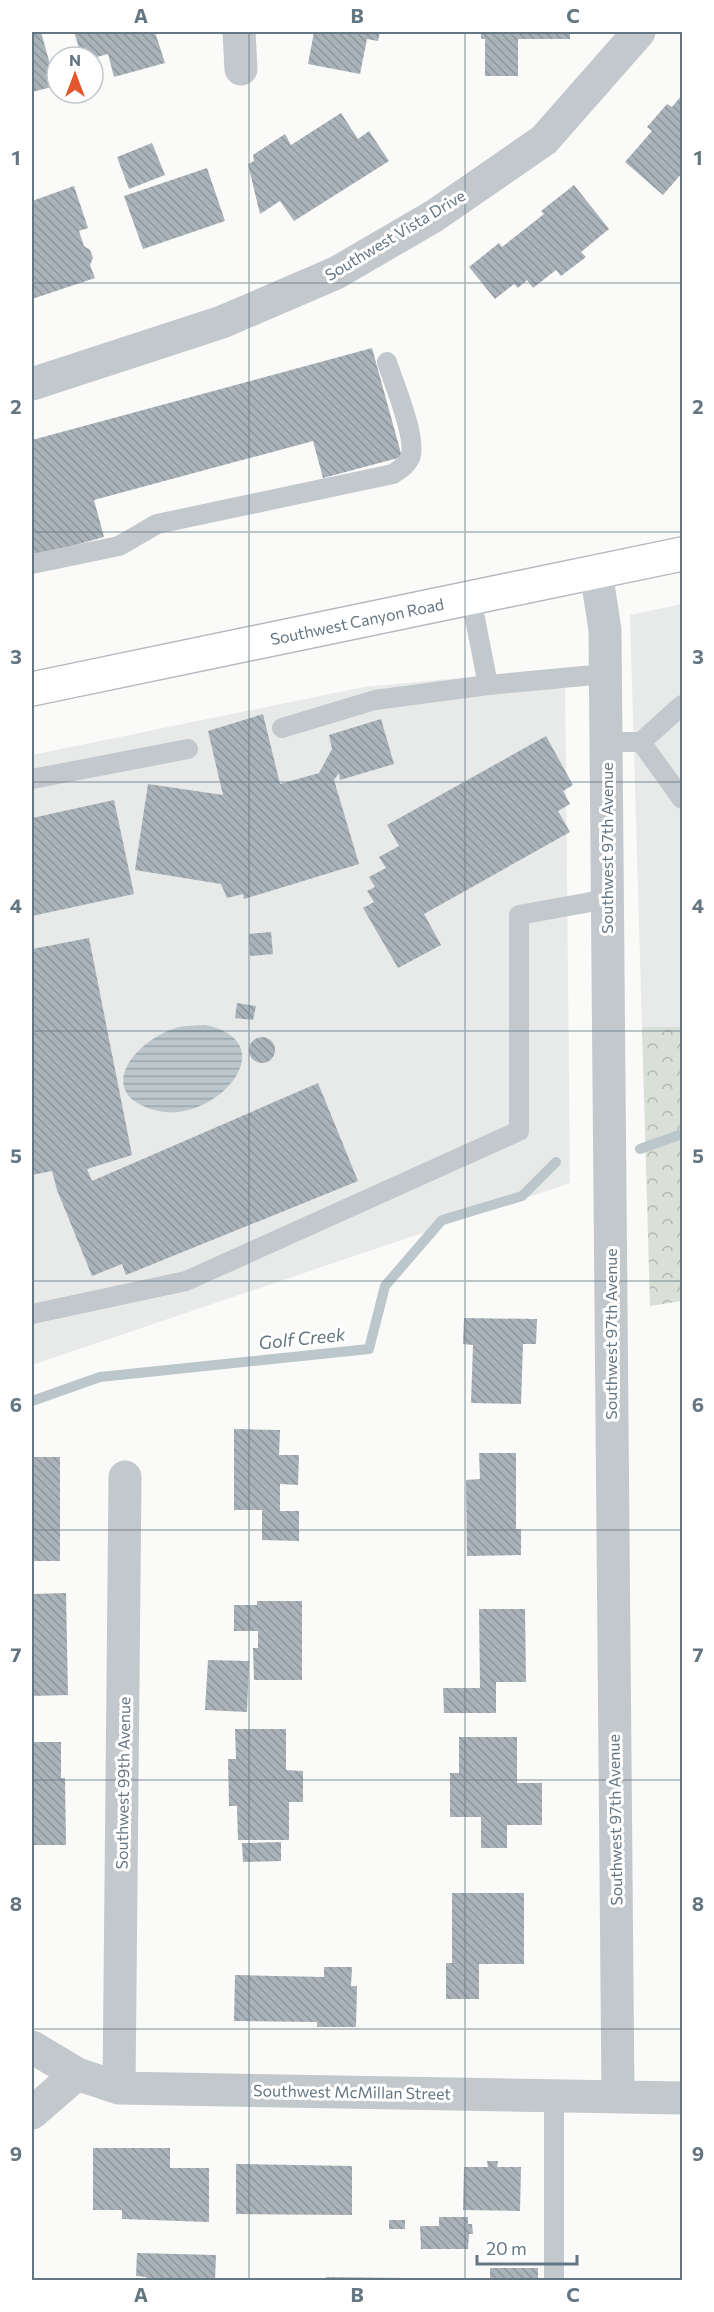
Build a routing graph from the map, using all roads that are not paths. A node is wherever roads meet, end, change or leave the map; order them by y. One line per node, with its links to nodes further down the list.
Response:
1 (239, 32): 3 (street)
2 (639, 32): 5 (street, Southwest Vista Drive)
3 (241, 69)
4 (387, 362): 7 (lane)
5 (32, 384)
6 (682, 554): 8 (main road, Southwest Canyon Road)
7 (32, 564)
8 (596, 571): 9 (main road, Southwest Canyon Road); 10 (street, Southwest 97th Avenue)
9 (471, 598): 11 (lane); 12 (main road, Southwest Canyon Road)
10 (605, 674): 11 (lane); 15 (street, Southwest 97th Avenue)
11 (488, 685): 14 (lane)
12 (32, 689)
13 (682, 705): 16 (lane)
14 (282, 728)
15 (606, 742): 16 (lane); 20 (street, Southwest 97th Avenue)
16 (641, 742): 19 (lane)
17 (188, 749): 18 (lane)
18 (32, 779)
19 (682, 799)
20 (607, 899): 21 (lane); 27 (street, Southwest 97th Avenue)
21 (32, 1314)
22 (125, 1477): 25 (street, Southwest 99th Avenue)
23 (32, 2047): 24 (street, Southwest McMillan Street)
24 (77, 2074): 25 (street, Southwest McMillan Street); 29 (street)
25 (119, 2088): 26 (street, Southwest McMillan Street)
26 (554, 2096): 27 (street, Southwest McMillan Street); 30 (lane)
27 (618, 2097): 28 (street, Southwest McMillan Street)
28 (682, 2098)
29 (32, 2113)
30 (554, 2280)

